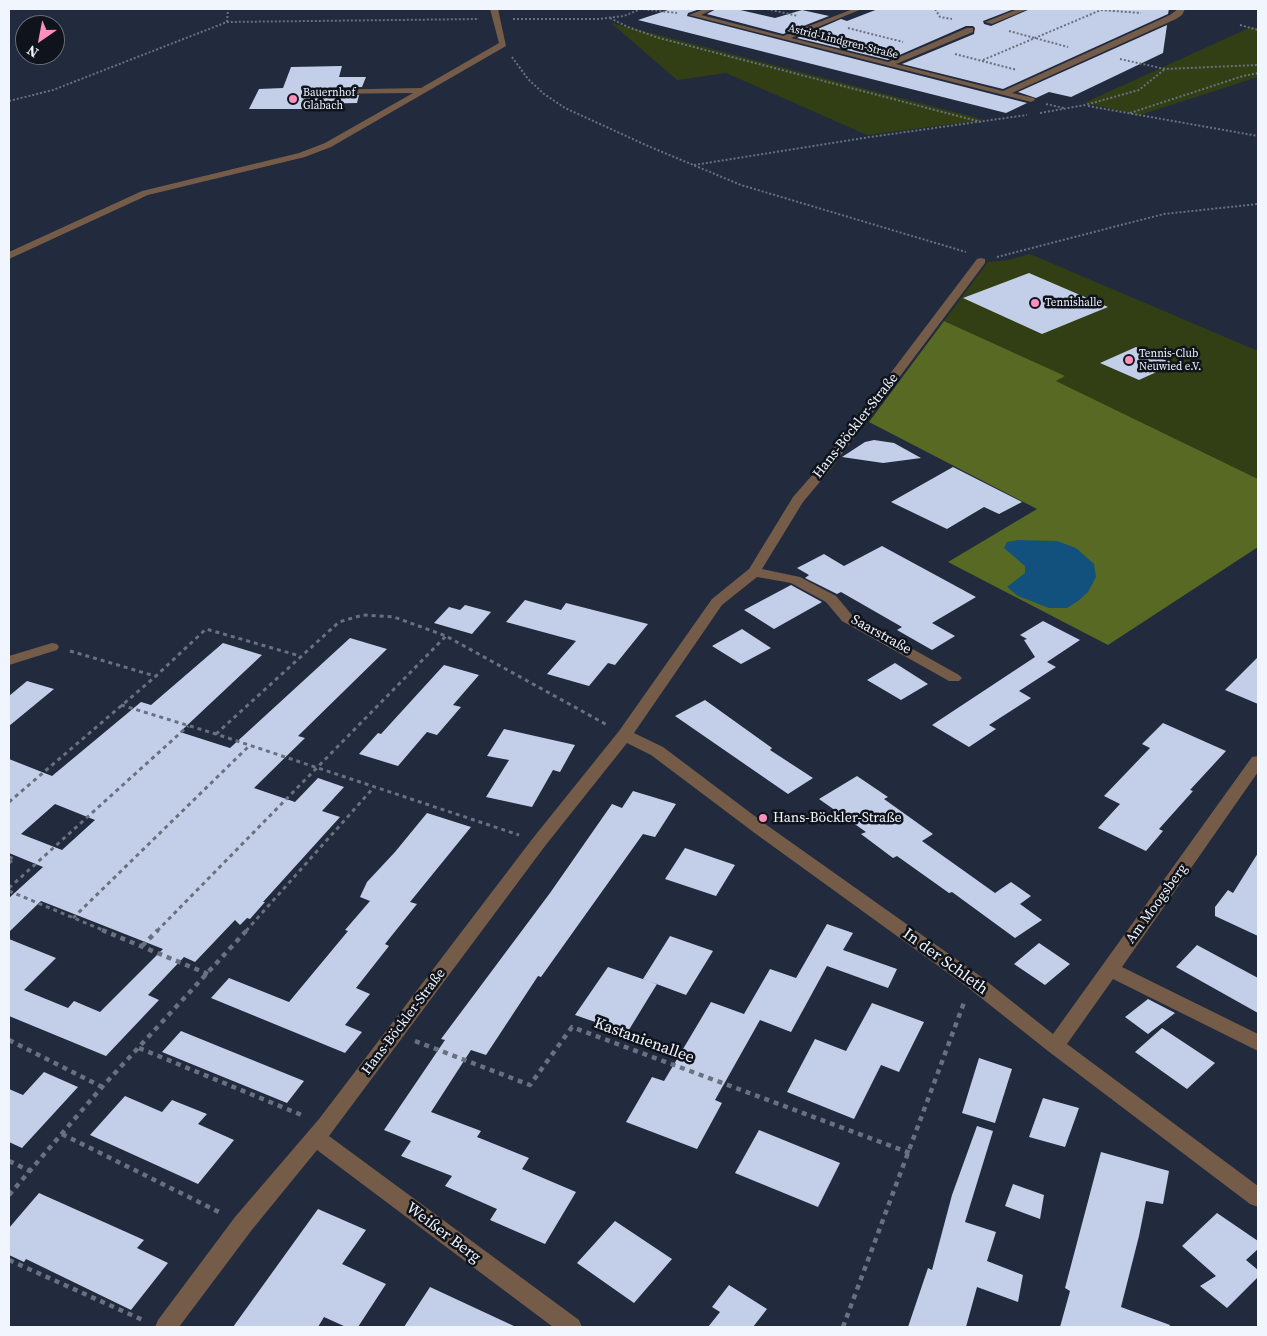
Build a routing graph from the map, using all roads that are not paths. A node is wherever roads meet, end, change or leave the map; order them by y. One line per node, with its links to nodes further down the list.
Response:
1 (494, 9): 10 (street)
2 (710, 9): 8 (street, Astrid-Lindgren-Straße)
3 (859, 9): 8 (street)
4 (1024, 9): 6 (street)
5 (1179, 12): 12 (street)
6 (989, 22)
7 (970, 30): 9 (street)
8 (783, 38): 9 (street, Astrid-Lindgren-Straße)
9 (888, 65): 12 (street, Astrid-Lindgren-Straße)
10 (422, 90): 11 (street); 14 (street)
11 (321, 92)
12 (1004, 94): 13 (street, Astrid-Lindgren-Straße)
13 (1031, 100)
14 (9, 256)
15 (981, 261): 16 (street, Hans-Böckler-Straße)
16 (754, 572): 19 (street, Saarstraße); 20 (street, Hans-Böckler-Straße)
17 (52, 646): 18 (street)
18 (9, 661)
19 (954, 678)
20 (625, 735): 24 (street, In der Schleth); 25 (street, Hans-Böckler-Straße)
21 (1258, 762): 22 (street, Am Moogsberg)
22 (1110, 969): 23 (street); 24 (street, Am Moogsberg)
23 (1258, 1043)
24 (1055, 1046): 26 (street, In der Schleth)
25 (321, 1132): 27 (street, Hans-Böckler-Straße); 28 (street, Weißer Berg)
26 (1258, 1198)
27 (158, 1325)
28 (571, 1327)

